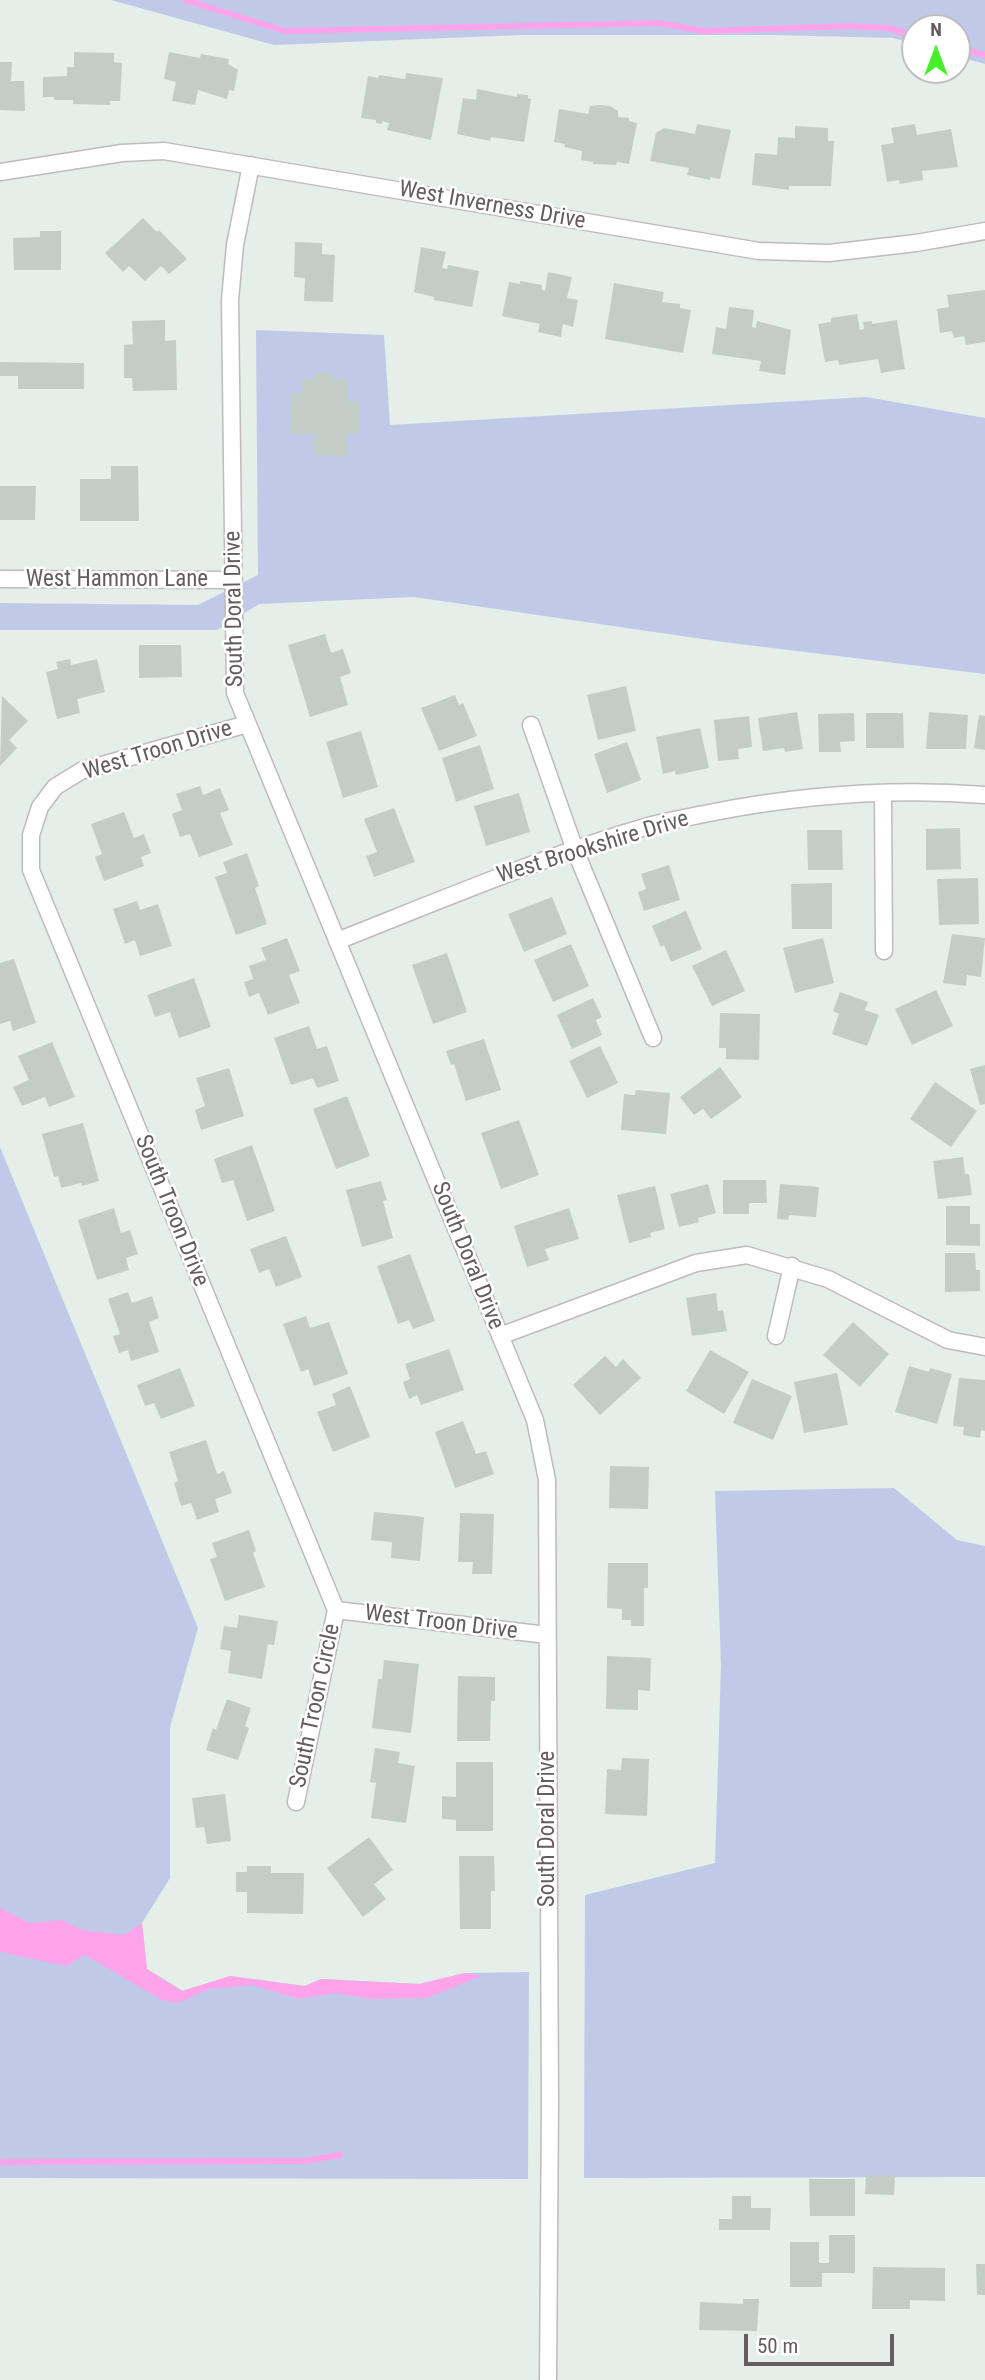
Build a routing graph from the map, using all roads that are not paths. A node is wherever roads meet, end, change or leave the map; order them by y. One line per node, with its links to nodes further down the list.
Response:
1 (251, 165): 2 (street, West Inverness Drive); 3 (street, West Inverness Drive); 5 (street, South Doral Drive)
2 (0, 172)
3 (985, 230)
4 (0, 579): 5 (street, West Hammon Lane)
5 (234, 580): 6 (street, South Doral Drive)
6 (247, 724): 10 (street, West Troon Drive); 12 (street, South Doral Drive)
7 (531, 725): 11 (street)
8 (883, 793): 9 (street, West Brookshire Drive); 11 (street, West Brookshire Drive); 13 (street)
9 (985, 795)
10 (40, 807): 19 (street, South Troon Drive)
11 (575, 850): 12 (street, West Brookshire Drive); 14 (street)
12 (337, 941): 16 (street, South Doral Drive)
13 (884, 951)
14 (653, 1038)
15 (792, 1266): 16 (street); 17 (street); 18 (street)
16 (500, 1336): 20 (street, South Doral Drive)
17 (776, 1336)
18 (985, 1347)
19 (335, 1611): 20 (street, West Troon Drive); 21 (street, South Troon Circle)
20 (547, 1635): 22 (street, South Doral Drive)
21 (296, 1802)
22 (548, 2380)

